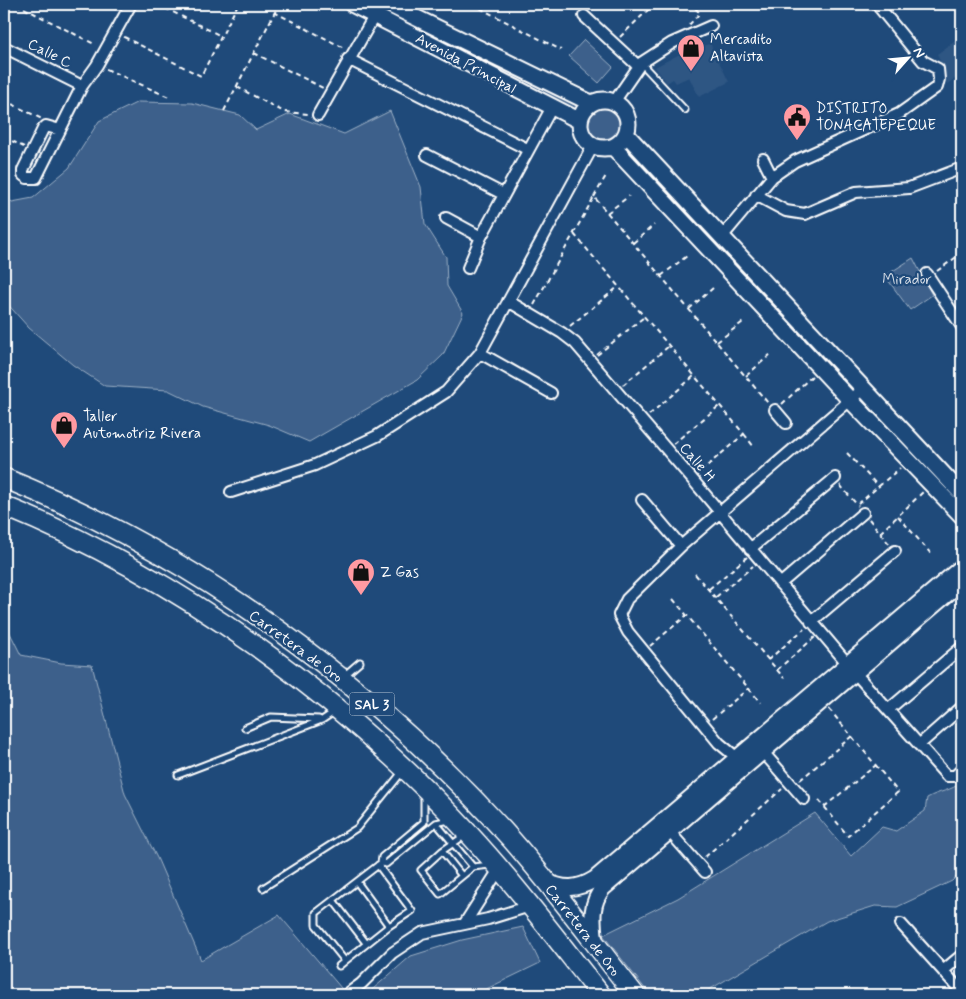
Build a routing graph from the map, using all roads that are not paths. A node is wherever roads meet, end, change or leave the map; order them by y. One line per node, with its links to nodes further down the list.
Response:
1 (130, 4): 11 (street)
2 (352, 4): 5 (street, Avenida Principal)
3 (388, 4): 13 (street, Avenida Principal)
4 (879, 7): 26 (street)
5 (378, 10): 9 (street); 14 (street, Avenida Principal)
6 (584, 16): 10 (street)
7 (711, 26): 10 (street)
8 (4, 46): 11 (street, Calle C)
9 (350, 56): 16 (street); 22 (street)
10 (639, 64): 12 (street); 15 (lane)
11 (82, 86): 18 (street)
12 (614, 102): 13 (street); 19 (street)
13 (591, 103): 17 (street)
14 (552, 107): 17 (street, Avenida Principal); 22 (street)
15 (685, 110)
16 (318, 115)
17 (580, 121): 20 (street)
18 (56, 128): 18 (street)
19 (626, 134): 21 (street); 31 (street)
20 (593, 146): 21 (street); 34 (street)
21 (614, 148): 39 (street)
22 (527, 149): 27 (street)
23 (427, 155): 27 (street)
24 (763, 159): 26 (street)
25 (962, 168): 28 (street)
26 (772, 177): 28 (street)
27 (503, 194): 30 (street)
28 (756, 195): 31 (street)
29 (446, 218): 30 (street)
30 (481, 237): 32 (street)
31 (722, 237): 37 (street)
32 (468, 268)
33 (928, 276): 35 (street)
34 (508, 302): 36 (street); 50 (street, Calle H)
35 (962, 327)
36 (480, 353): 38 (street); 44 (street)
37 (863, 390): 39 (street); 46 (street)
38 (551, 393)
39 (851, 401): 50 (street); 52 (street)
40 (775, 410): 41 (street)
41 (786, 423)
42 (4, 478): 45 (highway, Carretera de Oro / SAL 3)
43 (835, 478): 57 (street)
44 (231, 492)
45 (41, 493): 51 (highway, Carretera de Oro / SAL 3); 53 (highway)
46 (962, 494)
47 (642, 500): 55 (street)
48 (4, 506): 53 (highway, Carretera de Oro / SAL 3)
49 (860, 509): 60 (street)
50 (721, 513): 55 (street); 57 (street, Calle H)
51 (90, 516): 54 (highway); 65 (highway, Carretera de Oro / SAL 3)
52 (962, 516)
53 (33, 518): 54 (highway, Carretera de Oro / SAL 3)
54 (79, 540): 68 (highway, Carretera de Oro / SAL 3)
55 (681, 546): 72 (street)
56 (895, 551): 61 (street)
57 (754, 554): 60 (street, Calle H)
58 (962, 567): 64 (street)
59 (962, 581): 64 (street)
60 (780, 584): 61 (street, Calle H)
61 (811, 622): 64 (street, Calle H)
62 (962, 647): 67 (street)
63 (360, 662): 65 (lane)
64 (851, 669): 67 (street, Calle H); 71 (street); 72 (street)
65 (341, 679): 88 (highway, Carretera de Oro / SAL 3)
66 (962, 708): 70 (street)
67 (888, 710): 70 (street, Calle H)
68 (329, 715): 69 (lane); 73 (highway, Carretera de Oro / SAL 3); 75 (lane)
69 (245, 728)
70 (919, 745): 74 (street, Calle H)
71 (764, 752): 72 (street); 77 (street)
72 (742, 762): 80 (street); 88 (street)
73 (405, 769): 76 (highway, Carretera de Oro / SAL 3); 90 (lane)
74 (962, 769)
75 (178, 775)
76 (423, 788): 78 (highway, Carretera de Oro / SAL 3); 83 (lane)
77 (804, 799)
78 (455, 819): 79 (lane); 81 (highway, Carretera de Oro / SAL 3)
79 (436, 823): 81 (lane); 83 (lane)
80 (669, 831): 86 (street); 97 (street)
81 (461, 838): 82 (lane); 84 (highway, Carretera de Oro / SAL 3); 85 (lane)
82 (442, 851): 87 (lane); 87 (lane)
83 (382, 862): 89 (lane); 95 (lane)
84 (498, 866): 85 (lane); 92 (highway, Carretera de Oro / SAL 3); 93 (street)
85 (473, 867): 87 (lane)
86 (705, 872)
87 (462, 876)
88 (544, 880): 97 (highway, Carretera de Oro / SAL 3)
89 (357, 882): 91 (lane); 95 (lane)
90 (263, 888)
91 (333, 900): 96 (lane); 99 (lane)
92 (530, 906): 93 (street); 104 (highway, Carretera de Oro / SAL 3)
93 (465, 922): 103 (street)
94 (901, 924): 101 (street)
95 (388, 926): 96 (lane)
96 (366, 943): 99 (lane)
97 (595, 944): 105 (highway, Carretera de Oro / SAL 3)
98 (962, 955): 101 (street)
99 (345, 961): 100 (lane)
100 (339, 966)
101 (944, 970): 102 (street)
102 (962, 992)
103 (346, 995)
104 (601, 995)
105 (635, 995)

